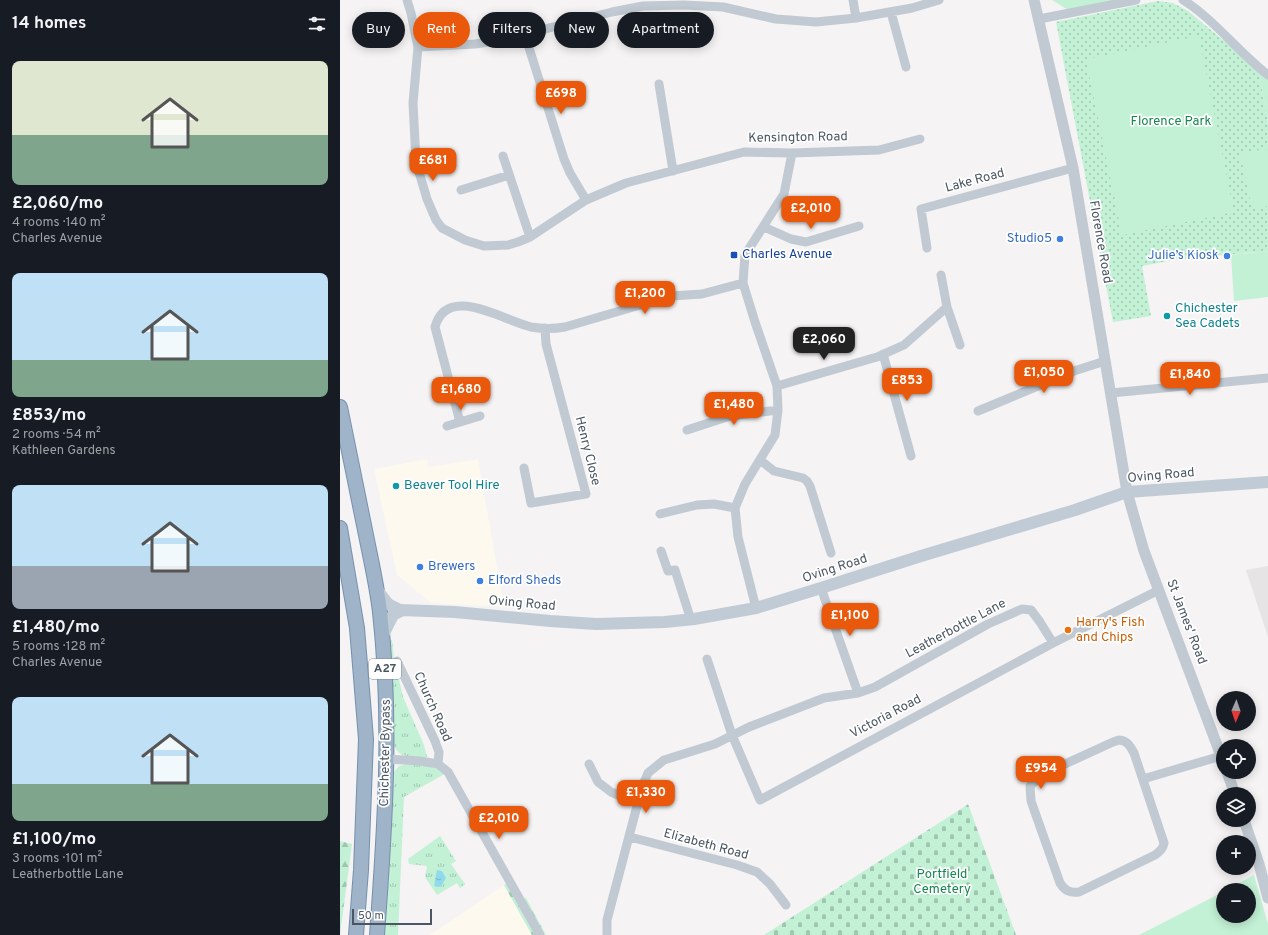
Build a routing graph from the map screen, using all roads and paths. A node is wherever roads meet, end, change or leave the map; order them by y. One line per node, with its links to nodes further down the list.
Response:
1 (407, 0): 11 (street, Kensington Road)
2 (854, 0): 9 (street)
3 (939, 0): 8 (street)
4 (1034, 0): 10 (street, Florence Road)
5 (1136, 0): 10 (street)
6 (1183, 0): 16 (street)
7 (723, 4): 9 (street); 12 (street)
8 (891, 12): 9 (street); 15 (street)
9 (856, 18)
10 (1040, 20): 21 (street, Florence Road)
11 (413, 23)
12 (546, 29)
13 (418, 48): 28 (street, Kensington Road)
14 (528, 48): 25 (street)
15 (906, 67)
16 (1268, 75)
17 (659, 84): 22 (street)
18 (920, 139): 19 (street, Kensington Road)
19 (792, 153): 22 (street, Kensington Road); 27 (street)
20 (503, 156): 23 (street)
21 (1073, 168): 29 (street, Lake Road); 36 (street, Florence Road)
22 (673, 172): 25 (street, Kensington Road)
23 (508, 175): 24 (street); 28 (street)
24 (461, 190)
25 (586, 200): 28 (street, Kensington Road)
26 (859, 226): 27 (street)
27 (764, 227): 31 (street)
28 (530, 237)
29 (927, 248)
30 (941, 275): 32 (street)
31 (743, 283): 33 (street); 38 (street)
32 (947, 307): 34 (street); 35 (street)
33 (544, 328): 44 (street); 49 (street, Henry Close)
34 (960, 345)
35 (880, 356): 38 (street); 47 (street)
36 (1105, 361): 39 (street, Florence Road); 42 (street)
37 (1268, 378): 39 (street)
38 (777, 386): 41 (street)
39 (1111, 393): 51 (street, Florence Road)
40 (340, 407): 58 (highway, Chichester Bypass / A27)
41 (778, 410): 46 (street); 48 (street)
42 (978, 411)
43 (480, 416): 44 (street)
44 (460, 422): 45 (street)
45 (447, 426)
46 (687, 430)
47 (910, 456)
48 (760, 460): 52 (street); 56 (street)
49 (524, 468)
50 (1268, 482): 51 (main road, Oving Road)
51 (1127, 492): 57 (main road, Oving Road); 59 (street, St James' Road)
52 (735, 508): 53 (street); 60 (street)
53 (660, 514)
54 (340, 528): 80 (highway, Chichester Bypass / A27)
55 (661, 551): 62 (street)
56 (832, 553)
57 (821, 588): 60 (main road, Oving Road); 67 (street)
58 (377, 590): 61 (main road, Oving Road); 63 (highway, Chichester Bypass / A27)
59 (1159, 590): 64 (street, Victoria Road); 69 (street, St James' Road)
60 (756, 608): 62 (main road, Oving Road)
61 (403, 610): 62 (main road, Oving Road); 63 (main road)
62 (691, 620)
63 (383, 635): 70 (highway, Chichester Bypass / A27)
64 (1053, 643): 67 (street, Leatherbottle Lane); 68 (street, Victoria Road)
65 (707, 659): 68 (street, Victoria Road)
66 (397, 661): 72 (street, Church Road)
67 (858, 693): 68 (street, Leatherbottle Lane)
68 (732, 735): 75 (street)
69 (1216, 742)
70 (387, 759): 72 (street); 81 (highway, Chichester Bypass / A27)
71 (1216, 760): 74 (street)
72 (438, 764): 82 (street)
73 (589, 764): 75 (street)
74 (1143, 779): 74 (street)
75 (637, 803): 77 (street)
76 (1246, 827): 78 (street)
77 (630, 837): 79 (street, Elizabeth Road); 83 (street)
78 (1268, 898)
79 (786, 905)
80 (356, 935)
81 (377, 935)
82 (540, 935)
83 (607, 935)

